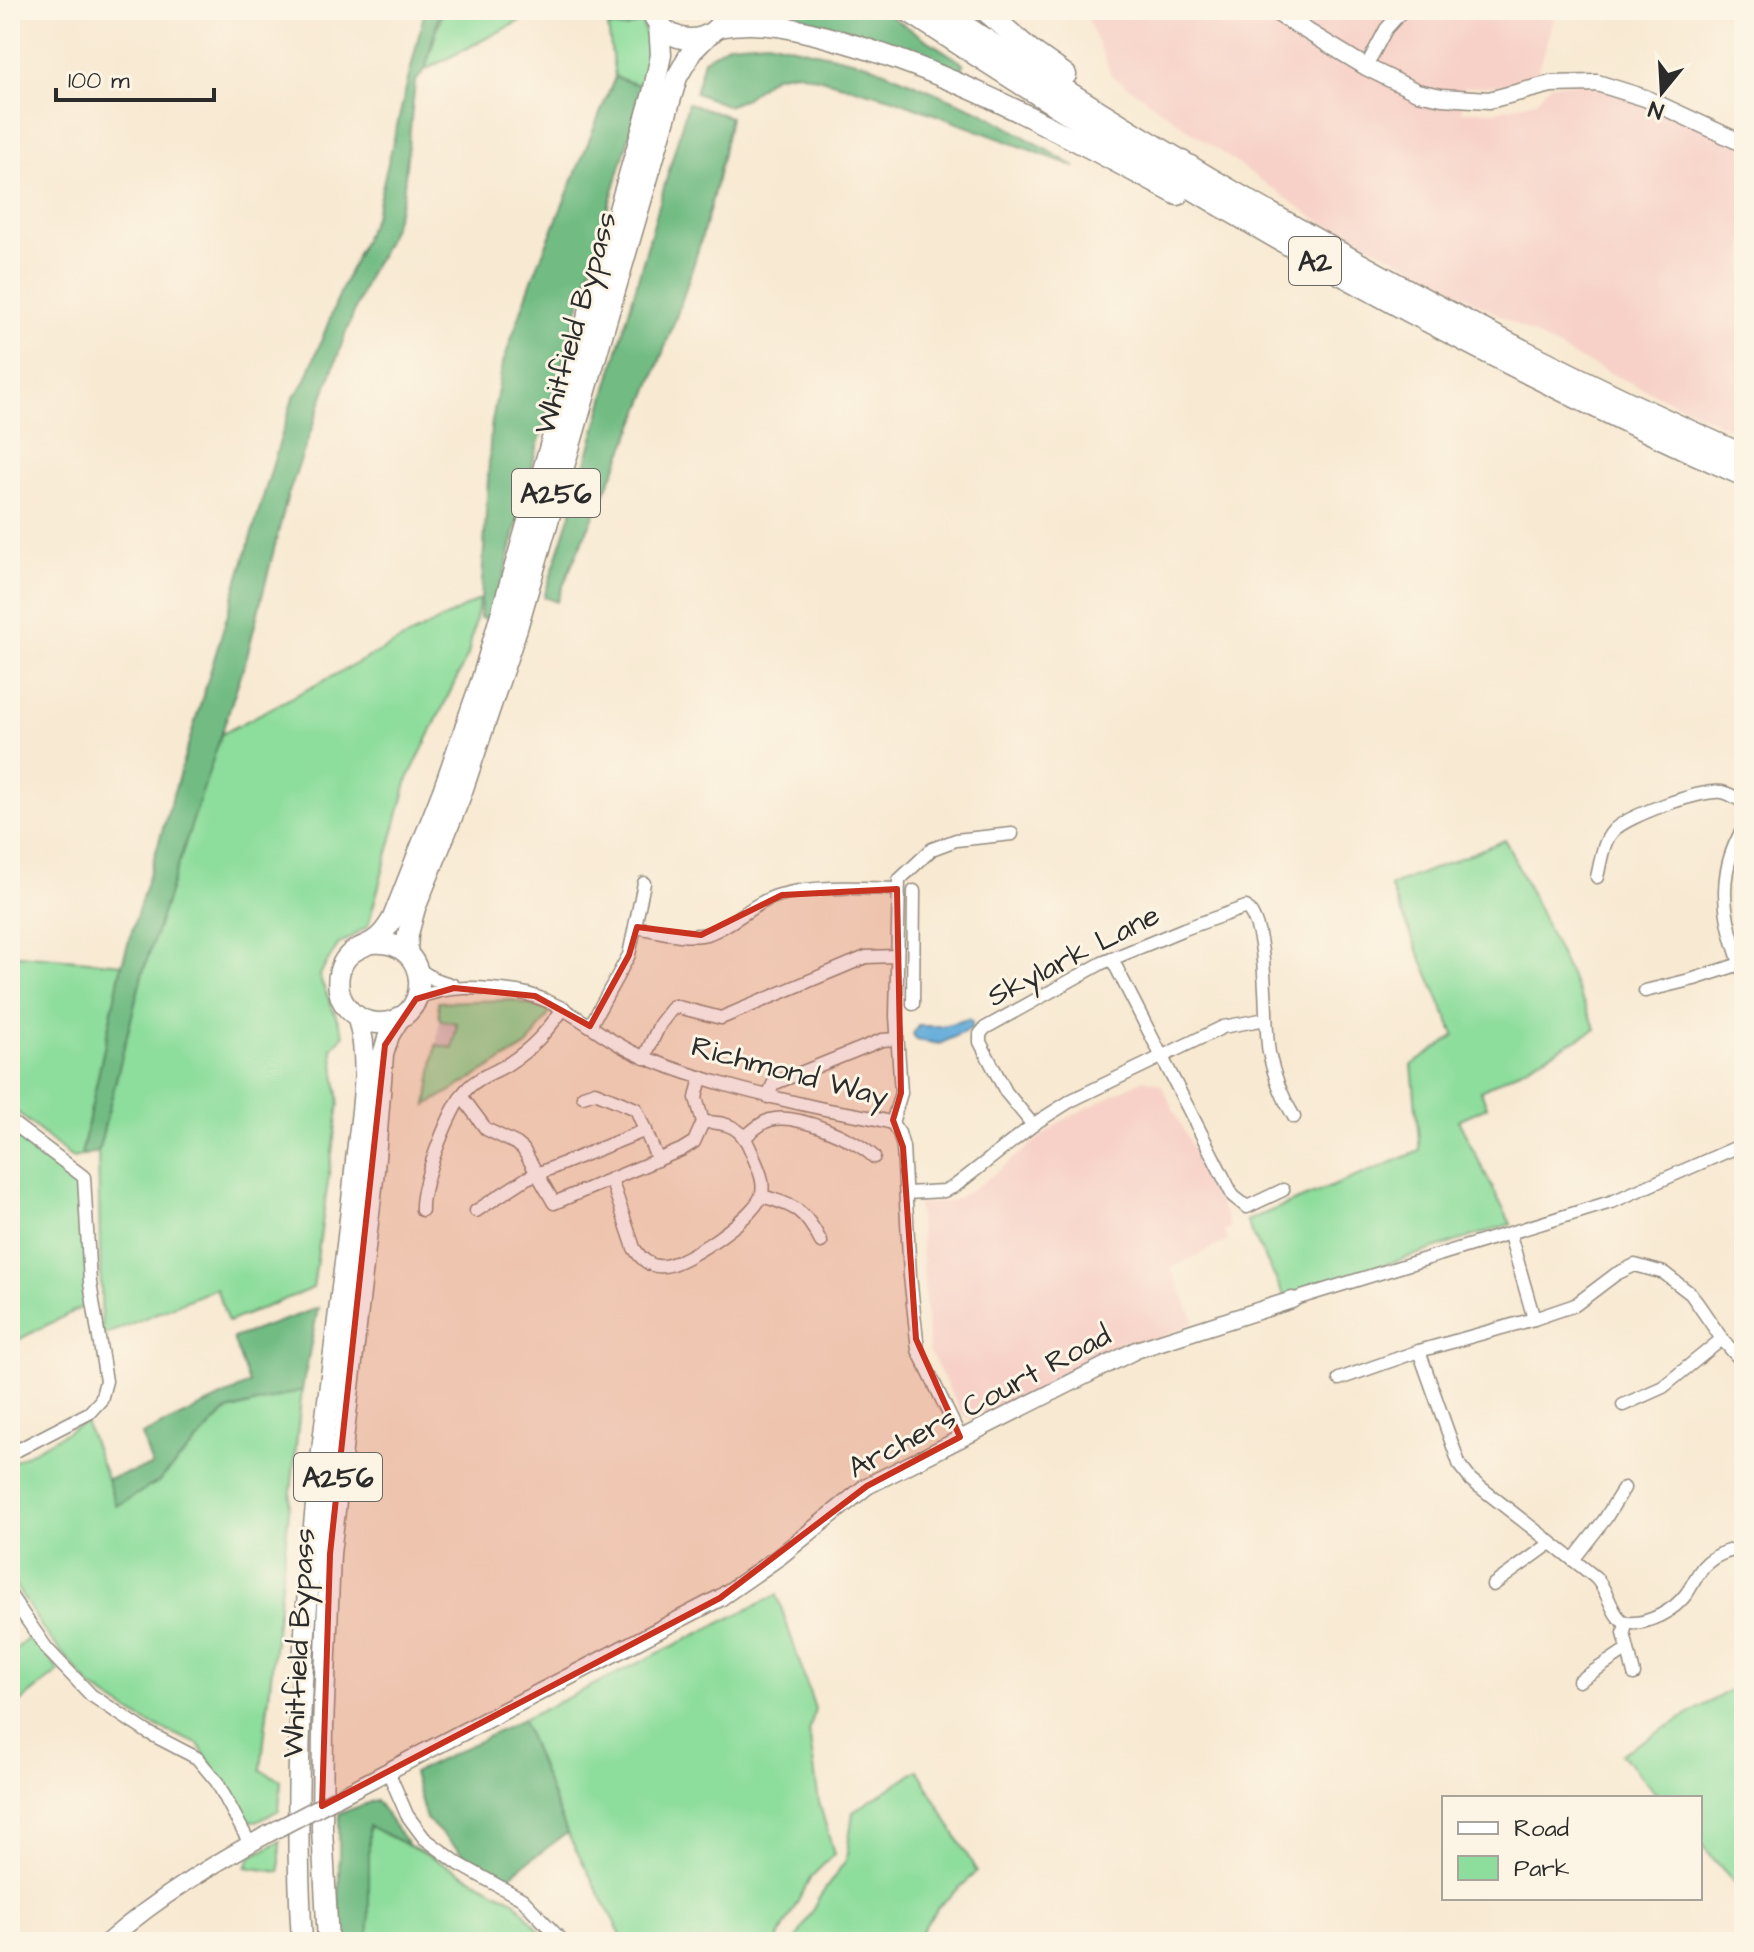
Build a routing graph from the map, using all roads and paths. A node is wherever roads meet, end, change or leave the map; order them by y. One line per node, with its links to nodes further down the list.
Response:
1 (906, 10): 11 (highway, A2)
2 (941, 10): 10 (highway, A2)
3 (984, 10): 10 (highway)
4 (1272, 10): 8 (street)
5 (1403, 10): 8 (street)
6 (655, 18): 7 (highway); 24 (highway, Whitfield Bypass / A256)
7 (718, 24): 11 (highway); 27 (highway, Whitfield Bypass / A256)
8 (1366, 67): 9 (street)
9 (1744, 144)
10 (1209, 177): 12 (highway, A2)
11 (1311, 258): 13 (highway, A2)
12 (1744, 455)
13 (1744, 476)
14 (1744, 803): 17 (street)
15 (1744, 827): 28 (street)
16 (1012, 834): 19 (street)
17 (1597, 877)
18 (644, 883): 23 (street)
19 (898, 885): 21 (street); 23 (street)
20 (914, 891): 22 (street)
21 (897, 918): 22 (street); 25 (street)
22 (914, 918): 30 (street)
23 (637, 927): 39 (street)
24 (372, 943): 27 (highway); 36 (highway)
25 (896, 956): 29 (street); 41 (street)
26 (1112, 959): 38 (street, Skylark Lane); 42 (street); 51 (street, Skylark Lane)
27 (412, 960): 31 (street, Richmond Way); 33 (highway)
28 (1742, 969): 32 (street)
29 (896, 986): 30 (street); 40 (street)
30 (914, 986): 34 (street)
31 (462, 987): 33 (street, Richmond Way); 35 (street, Richmond Way)
32 (1645, 991)
33 (416, 999): 37 (highway)
34 (913, 1004)
35 (564, 1008): 39 (street, Richmond Way); 45 (street)
36 (357, 1016): 37 (highway); 88 (highway, Whitfield Bypass / A256)
37 (400, 1017): 89 (highway, Whitfield Bypass / A256)
38 (1266, 1019): 42 (street); 47 (street)
39 (590, 1026): 41 (street, Richmond Way)
40 (897, 1039): 46 (street); 50 (street)
41 (644, 1058): 43 (street, Richmond Way)
42 (1162, 1058): 51 (street); 59 (street)
43 (701, 1077): 46 (street, Richmond Way); 49 (street)
44 (583, 1096): 52 (street)
45 (462, 1097): 57 (street); 62 (street)
46 (768, 1097): 50 (street, Richmond Way)
47 (1294, 1117)
48 (10, 1121): 74 (street)
49 (703, 1122): 53 (street); 56 (street)
50 (892, 1123): 60 (street, Richmond Way)
51 (1033, 1125): 60 (street)
52 (646, 1130): 56 (street); 57 (street)
53 (744, 1138): 55 (street); 61 (street)
54 (1744, 1144): 64 (street, Archers Court Road)
55 (874, 1157)
56 (658, 1160): 58 (street)
57 (539, 1173): 58 (street); 63 (street)
58 (611, 1179): 61 (street)
59 (1283, 1190)
60 (907, 1193): 73 (street, Richmond Way)
61 (762, 1196): 65 (street)
62 (422, 1210)
63 (476, 1211)
64 (1510, 1235): 66 (street, Archers Court Road); 67 (street)
65 (821, 1242)
66 (1292, 1300): 73 (street, Archers Court Road)
67 (1534, 1319): 68 (street); 69 (street)
68 (1722, 1339): 70 (street); 72 (street)
69 (1419, 1351): 71 (street); 76 (street)
70 (1744, 1364)
71 (1339, 1379)
72 (1623, 1405)
73 (960, 1437): 85 (street, Archers Court Road)
74 (10, 1454)
75 (1624, 1488): 78 (street)
76 (1551, 1543): 78 (street); 79 (street)
77 (1744, 1548): 81 (street)
78 (1573, 1560): 81 (street)
79 (1493, 1585)
80 (10, 1595): 86 (street)
81 (1626, 1623): 82 (street)
82 (1626, 1650): 83 (street); 84 (street)
83 (1634, 1674)
84 (1579, 1681)
85 (388, 1771): 86 (street, Archers Court Road, bridge); 90 (street)
86 (250, 1844): 87 (street, Archers Court Road)
87 (107, 1942)
88 (302, 1942)
89 (328, 1942)
90 (563, 1942)

